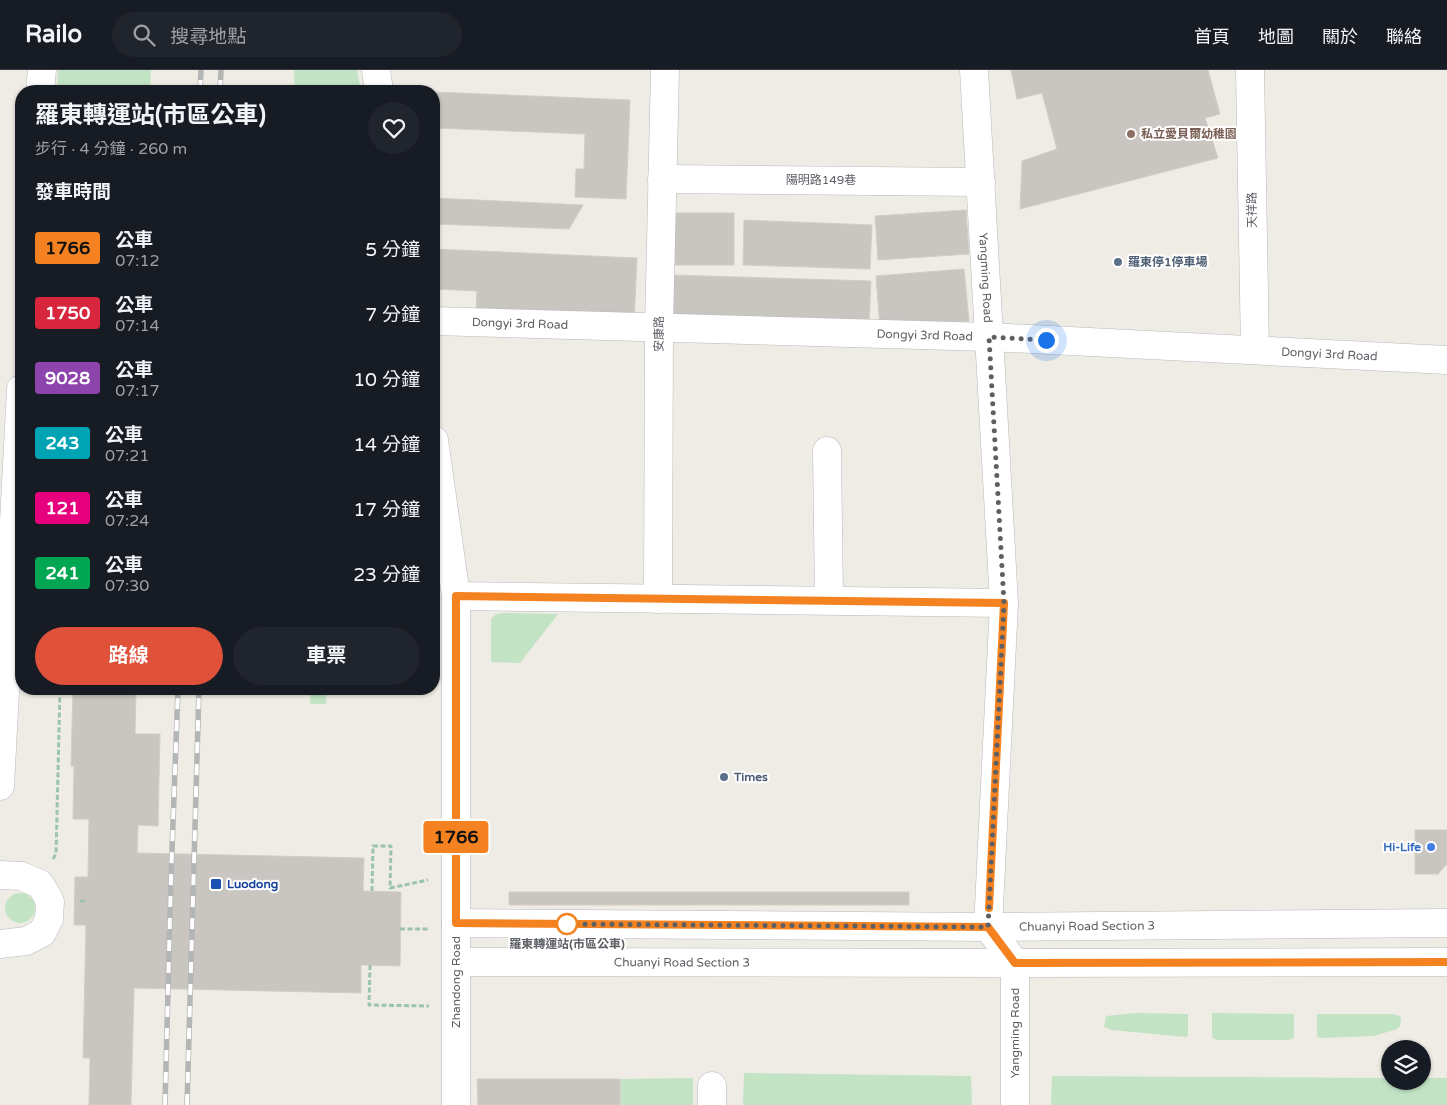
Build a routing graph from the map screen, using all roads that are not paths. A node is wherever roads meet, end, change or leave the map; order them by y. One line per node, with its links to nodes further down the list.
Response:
1 (42, 70): 6 (street)
2 (376, 70): 7 (street)
3 (665, 70): 8 (street, 安康路)
4 (974, 70): 9 (street, Yangming Road)
5 (1250, 70): 13 (street, 天祥路)
6 (41, 85)
7 (378, 85)
8 (662, 179): 9 (street, 陽明路149巷); 11 (street, 安康路)
9 (980, 182): 12 (street, Yangming Road)
10 (440, 321): 11 (street, Dongyi 3rd Road)
11 (659, 327): 12 (street, Dongyi 3rd Road); 19 (street, 安康路)
12 (989, 337): 13 (street, Dongyi 3rd Road); 21 (street, Yangming Road)
13 (1255, 350): 14 (street, Dongyi 3rd Road)
14 (1447, 360)
15 (827, 451): 20 (street)
16 (440, 483): 18 (street, Zhandong Road)
17 (15, 502): 22 (street)
18 (456, 596): 19 (street); 24 (street, Zhandong Road)
19 (658, 599): 20 (street)
20 (829, 600): 21 (street)
21 (1004, 603): 26 (street, Yangming Road)
22 (0, 786)
23 (0, 875): 27 (street)
24 (456, 923): 26 (street, Chuanyi Road Section 3); 28 (street, Zhandong Road)
25 (1447, 923): 26 (street, Chuanyi Road Section 3)
26 (988, 927): 30 (street)
27 (0, 944)
28 (457, 962): 30 (street, Chuanyi Road Section 3); 31 (street, Zhandong Road)
29 (1447, 962): 30 (street, Chuanyi Road Section 3)
30 (1015, 963): 32 (street, Yangming Road)
31 (456, 1105)
32 (1015, 1105)

